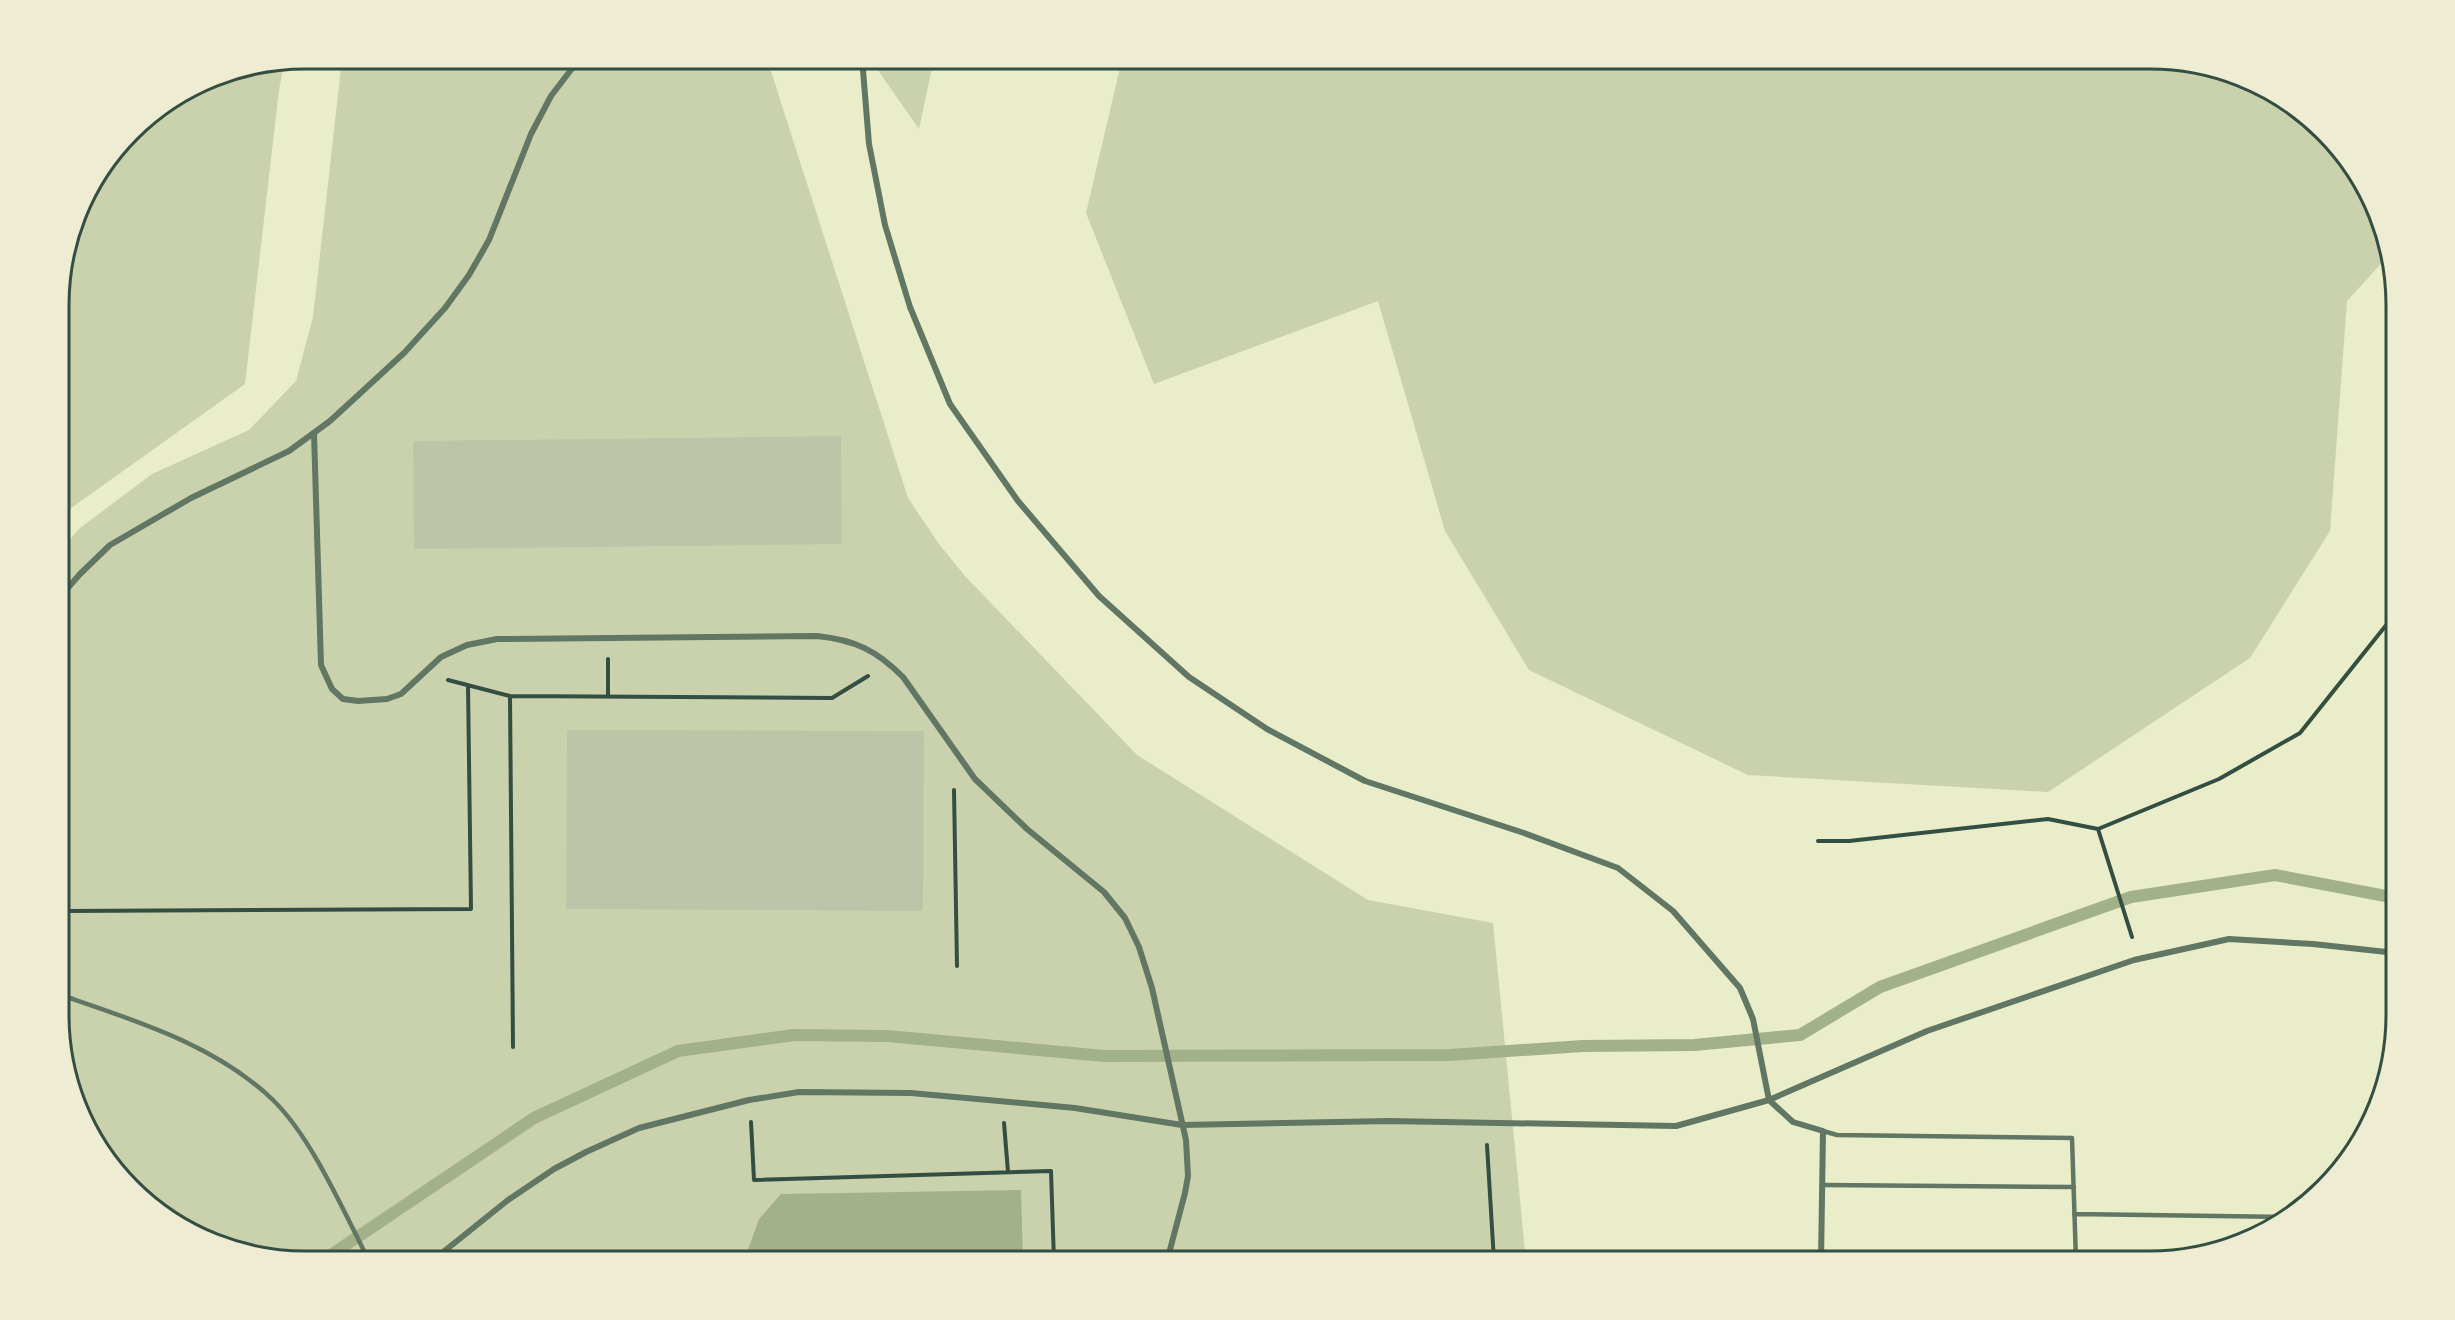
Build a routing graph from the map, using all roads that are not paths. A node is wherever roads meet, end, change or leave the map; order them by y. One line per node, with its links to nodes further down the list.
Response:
1 (572, 69): 3 (street)
2 (863, 69): 7 (street)
3 (314, 433): 4 (street); 8 (street)
4 (69, 587)
5 (2386, 952): 7 (street)
6 (69, 998): 14 (lane)
7 (1769, 1100): 8 (street); 9 (street)
8 (1182, 1125): 15 (street); 16 (street)
9 (1823, 1131): 10 (street); 11 (lane)
10 (1822, 1185): 11 (lane); 17 (street)
11 (2074, 1187): 12 (lane)
12 (2074, 1214): 13 (lane); 18 (lane)
13 (2272, 1217)
14 (364, 1251)
15 (445, 1251)
16 (1170, 1251)
17 (1821, 1251)
18 (2076, 1251)

